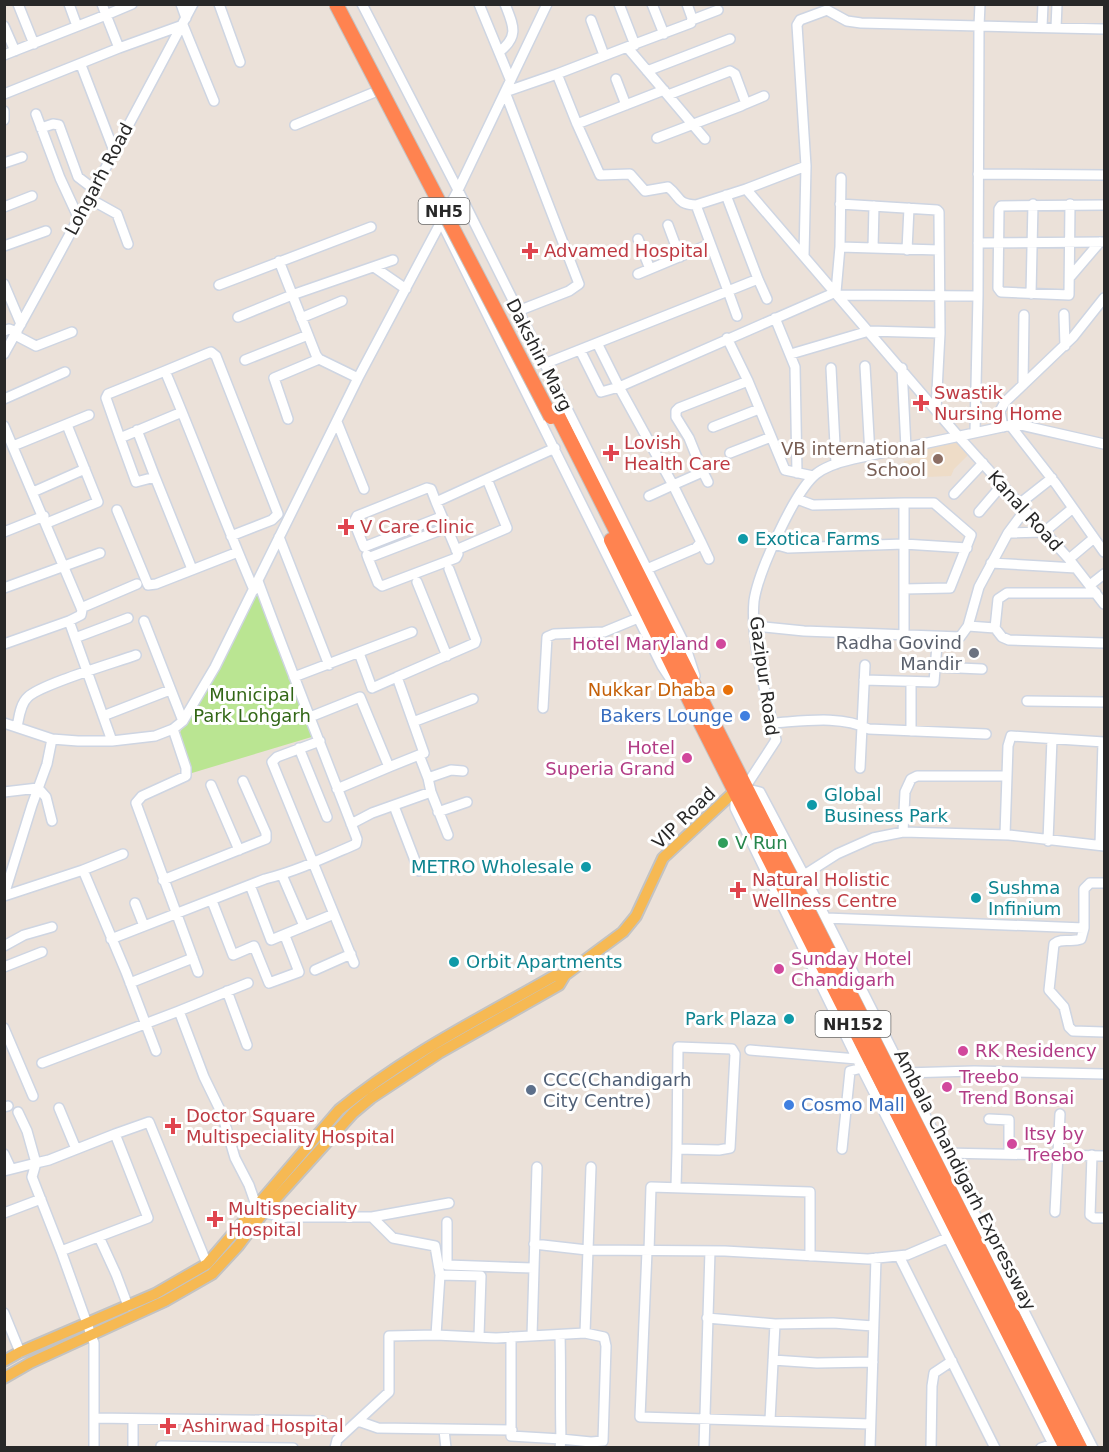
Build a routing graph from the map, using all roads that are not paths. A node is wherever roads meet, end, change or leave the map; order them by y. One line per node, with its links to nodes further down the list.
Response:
1 (18, 4): 34 (street)
2 (69, 4): 27 (street)
3 (102, 4): 22 (street)
4 (132, 4): 22 (street)
5 (181, 4): 25 (street)
6 (194, 4): 25 (street, Lohgarh Road)
7 (219, 4): 41 (street)
8 (330, 4): 47 (street, NH152)
9 (336, 4): 159 (highway, Dakshin Marg / NH5, bridge)
10 (346, 4): 159 (highway, NH5)
11 (362, 4): 72 (street, Dakshin Marg / NH152)
12 (479, 4): 38 (street)
13 (505, 4): 38 (street)
14 (547, 4): 45 (street)
15 (619, 4): 35 (street)
16 (652, 4): 32 (street)
17 (687, 4): 24 (street)
18 (980, 4): 28 (street)
19 (1043, 4): 29 (street)
20 (1057, 4): 30 (street)
21 (718, 10): 24 (street)
22 (106, 15): 27 (street); 36 (street)
23 (591, 20): 40 (street)
24 (692, 20): 32 (street)
25 (185, 21): 36 (street); 52 (street); 64 (street, Lohgarh Road)
26 (4, 26): 37 (street)
27 (77, 26): 34 (street)
28 (980, 26): 29 (street); 67 (street); 68 (street)
29 (1042, 27): 30 (street)
30 (1056, 28): 31 (street)
31 (1104, 29)
32 (664, 34): 35 (street)
33 (730, 39): 43 (street)
34 (34, 44): 37 (street)
35 (631, 46): 40 (street); 43 (street)
36 (119, 48): 42 (street)
37 (15, 51): 39 (street)
38 (499, 51): 45 (street)
39 (4, 55)
40 (604, 56): 44 (street)
41 (240, 62)
42 (81, 65): 50 (street); 64 (street)
43 (647, 71): 49 (street)
44 (557, 74): 48 (street); 58 (street)
45 (510, 79): 48 (street)
46 (616, 80): 54 (street)
47 (375, 92): 60 (street); 85 (street, NH152)
48 (505, 92): 72 (street); 123 (street)
49 (666, 93): 53 (street); 54 (street); 59 (street)
50 (4, 94)
51 (764, 96): 53 (street)
52 (214, 102)
53 (745, 104): 59 (street)
54 (626, 105): 58 (street)
55 (4, 111): 57 (street)
56 (36, 114): 61 (street)
57 (4, 120)
58 (577, 124): 79 (street)
59 (693, 124): 62 (street); 63 (street)
60 (295, 125)
61 (41, 128): 73 (street); 84 (street)
62 (657, 138)
63 (705, 139)
64 (114, 150): 73 (street, Lohgarh Road)
65 (22, 157): 66 (street)
66 (4, 163)
67 (806, 166): 71 (street); 102 (street)
68 (978, 174): 69 (street); 92 (street)
69 (1104, 175)
70 (841, 178): 76 (street)
71 (746, 189): 74 (street); 102 (street, Kanal Road)
72 (458, 190): 85 (street); 123 (street, Dakshin Marg / NH152)
73 (93, 194): 84 (street, Lohgarh Road); 95 (street)
74 (726, 195): 79 (street); 110 (street)
75 (32, 196): 82 (street)
76 (840, 204): 81 (street); 98 (street)
77 (1033, 204): 78 (street); 93 (street); 94 (street)
78 (1070, 204): 80 (street); 90 (street)
79 (696, 205): 96 (street)
80 (1104, 205)
81 (874, 206): 83 (street); 99 (street)
82 (4, 207)
83 (909, 208): 100 (street); 101 (street)
84 (79, 219): 130 (street, Lohgarh Road)
85 (441, 219): 113 (street); 173 (street, NH152)
86 (668, 225): 103 (street)
87 (371, 227): 105 (street)
88 (46, 231): 97 (street)
89 (638, 239): 107 (street)
90 (1070, 242): 91 (street); 94 (street); 109 (street)
91 (1102, 242): 109 (street)
92 (978, 243): 93 (street); 119 (street)
93 (1000, 243): 94 (street); 116 (street)
94 (1033, 243): 116 (street)
95 (128, 244)
96 (710, 244): 103 (street); 114 (street)
97 (4, 246)
98 (840, 248): 99 (street); 115 (street)
99 (873, 248): 100 (street)
100 (907, 250): 101 (street)
101 (939, 250): 118 (street)
102 (804, 256): 115 (street, Kanal Road)
103 (680, 257): 107 (street)
104 (393, 260): 106 (street)
105 (279, 261): 112 (street); 117 (street)
106 (374, 267): 113 (street); 117 (street)
107 (650, 269): 108 (street)
108 (638, 274)
109 (1070, 277): 116 (street)
110 (758, 279): 114 (street); 121 (street)
111 (5, 285): 130 (street)
112 (219, 285)
113 (406, 289): 150 (street)
114 (728, 291): 126 (street); 137 (street)
115 (837, 293): 118 (street); 129 (street); 132 (street, Kanal Road)
116 (1031, 294)
117 (292, 295): 127 (street); 128 (street)
118 (940, 296): 119 (street); 134 (street)
119 (978, 296): 167 (street)
120 (1104, 298): 138 (street)
121 (767, 299)
122 (342, 301): 128 (street)
123 (518, 311): 144 (street, Dakshin Marg / NH152)
124 (1064, 314): 138 (street)
125 (1024, 315): 152 (street)
126 (737, 316)
127 (238, 317)
128 (301, 318): 135 (street)
129 (775, 318): 136 (street); 141 (street)
130 (18, 330): 131 (street); 133 (street); 140 (street, Lohgarh Road)
131 (4, 331)
132 (869, 331): 134 (street); 141 (street); 147 (street, Kanal Road)
133 (72, 332)
134 (940, 333): 156 (street)
135 (308, 335): 142 (street); 143 (street)
136 (728, 338): 151 (street); 153 (street)
137 (597, 343): 139 (street); 153 (street)
138 (1065, 346): 152 (street)
139 (580, 350): 144 (street); 153 (street)
140 (4, 354)
141 (791, 354): 181 (street)
142 (319, 359): 150 (street); 160 (street)
143 (245, 360)
144 (544, 364): 226 (street, Dakshin Marg / NH152)
145 (865, 366): 176 (street)
146 (831, 368): 178 (street)
147 (902, 369): 156 (street, Kanal Road); 174 (street)
148 (165, 371): 157 (street); 170 (street); 206 (street)
149 (65, 372): 154 (street)
150 (358, 378): 161 (street)
151 (748, 381): 155 (street); 180 (street)
152 (1023, 385): 164 (street)
153 (619, 387): 187 (street)
154 (4, 399)
155 (759, 409): 165 (street); 169 (street)
156 (936, 410): 168 (street, Kanal Road)
157 (182, 412): 166 (street); 206 (street)
158 (89, 415): 162 (street)
159 (554, 416): 265 (highway, NH5); 274 (highway, Dakshin Marg / NH5)
160 (288, 419)
161 (337, 422): 189 (street); 207 (street)
162 (67, 425): 172 (street); 179 (street)
163 (4, 426): 172 (street)
164 (1007, 426): 167 (street, Gazipur Road); 171 (street, Gazipur Road); 184 (street)
165 (713, 428)
166 (137, 430): 170 (street); 183 (street)
167 (975, 432): 168 (street, Gazipur Road)
168 (958, 436): 174 (street, Gazipur Road); 177 (street, Kanal Road)
169 (771, 437): 175 (street); 181 (street)
170 (120, 438): 183 (street)
171 (1104, 444)
172 (13, 446): 190 (street)
173 (555, 448): 185 (street); 237 (street, NH152)
174 (906, 448): 176 (street, Gazipur Road)
175 (730, 453)
176 (870, 455): 178 (street, Gazipur Road)
177 (982, 463): 188 (street, Kanal Road); 191 (street)
178 (836, 464): 182 (street, Gazipur Road)
179 (85, 469): 190 (street); 201 (street)
180 (702, 470): 186 (street); 187 (street)
181 (797, 473): 182 (street)
182 (813, 476): 193 (street, Gazipur Road)
183 (155, 477): 225 (street)
184 (1052, 478): 196 (street); 197 (street)
185 (487, 479): 194 (street); 214 (street)
186 (708, 482)
187 (673, 485): 192 (street); 209 (street)
188 (1002, 485): 196 (street, Kanal Road); 199 (street)
189 (364, 489)
190 (33, 492): 201 (street)
191 (954, 494)
192 (649, 496)
193 (797, 499): 195 (street); 210 (street, Gazipur Road)
194 (436, 502): 200 (street); 212 (street)
195 (904, 503): 211 (street); 213 (street)
196 (1022, 507): 204 (street, Kanal Road); 205 (street)
197 (1073, 508): 204 (street); 208 (street)
198 (117, 510): 225 (street)
199 (979, 512)
200 (441, 517): 202 (street); 212 (street)
201 (45, 520): 203 (street); 222 (street)
202 (446, 528): 214 (street); 218 (street)
203 (4, 532)
204 (1044, 532): 205 (street); 219 (street, Kanal Road)
205 (1008, 533): 221 (street)
206 (231, 537): 216 (street)
207 (279, 537): 230 (street); 253 (street)
208 (1095, 538): 217 (street); 219 (street)
209 (701, 542): 220 (street); 226 (street)
210 (774, 544): 211 (street); 240 (street, Gazipur Road)
211 (904, 544): 213 (street); 233 (street)
212 (364, 547): 218 (street)
213 (967, 548): 233 (street)
214 (456, 550): 218 (street)
215 (100, 552): 222 (street)
216 (238, 552): 225 (street); 230 (street)
217 (1104, 552)
218 (368, 558)
219 (1069, 559): 224 (street, Kanal Road)
220 (709, 560)
221 (991, 563): 224 (street); 241 (street)
222 (64, 566): 231 (street); 235 (street)
223 (449, 568): 251 (street)
224 (1076, 568): 232 (street, Kanal Road)
225 (192, 569)
226 (647, 569): 265 (street, Dakshin Marg / NH152)
227 (1104, 574): 232 (street)
228 (417, 582): 251 (street)
229 (137, 584): 235 (street)
230 (256, 586): 257 (street); 269 (street)
231 (4, 588)
232 (1092, 588): 234 (street, Kanal Road); 242 (street)
233 (904, 589): 244 (street)
234 (1104, 604)
235 (81, 608): 238 (street)
236 (128, 618): 245 (street)
237 (638, 618): 266 (street); 274 (street, NH152)
238 (69, 621): 245 (street); 247 (street)
239 (144, 621): 261 (street)
240 (755, 626): 244 (street); 272 (street, Gazipur Road)
241 (968, 626): 242 (street); 244 (street)
242 (995, 628): 246 (street)
243 (412, 632): 249 (street)
244 (904, 634)
245 (75, 638): 256 (street)
246 (1104, 643)
247 (4, 644)
248 (937, 645): 254 (street)
249 (359, 653): 253 (street); 258 (street)
250 (136, 655): 256 (street)
251 (447, 656): 258 (street)
252 (865, 664): 259 (street)
253 (329, 665): 257 (street)
254 (936, 667): 255 (street); 260 (street)
255 (982, 669)
256 (87, 672): 267 (street); 275 (street)
257 (294, 677): 268 (street)
258 (397, 677): 271 (street)
259 (864, 680): 260 (street); 273 (street)
260 (911, 682): 277 (street)
261 (170, 690): 267 (street); 269 (street)
262 (473, 699): 271 (street)
263 (1027, 701): 264 (street)
264 (1104, 702)
265 (704, 704): 295 (highway, Ambala Chandigarh Expressway / NH152)
266 (543, 708)
267 (104, 716): 281 (street)
268 (310, 717): 282 (street); 286 (street)
269 (183, 721): 276 (street)
270 (4, 723): 275 (street)
271 (413, 723): 285 (street)
272 (773, 723): 273 (street); 295 (street, Gazipur Road)
273 (862, 725): 277 (street); 287 (street)
274 (702, 726): 295 (highway, Ambala Chandigarh Expressway / NH152)
275 (17, 727): 279 (street)
276 (173, 729): 281 (street); 317 (street)
277 (911, 731): 278 (street)
278 (986, 734)
279 (52, 739): 281 (street); 293 (street)
280 (1052, 740): 283 (street); 289 (street); 307 (street)
281 (112, 741)
282 (320, 741): 284 (street); 294 (street)
283 (1104, 742): 308 (street)
284 (299, 748): 301 (street); 311 (street)
285 (419, 755): 286 (street); 290 (street)
286 (389, 767): 294 (street)
287 (860, 768)
288 (463, 771): 290 (street)
289 (1007, 776): 304 (street); 306 (street)
290 (428, 778): 297 (street)
291 (243, 781): 309 (street)
292 (212, 786): 309 (street)
293 (38, 788): 296 (street); 302 (street); 313 (street)
294 (337, 789): 303 (street)
295 (743, 789): 316 (street); 338 (main road, VIP Road); 350 (street); 399 (highway, Ambala Chandigarh Expressway / NH152)
296 (4, 792)
297 (431, 792): 299 (street); 300 (street)
298 (467, 802): 300 (street)
299 (394, 806): 303 (street); 314 (street)
300 (438, 812): 305 (street)
301 (327, 818)
302 (52, 821)
303 (351, 824): 311 (street)
304 (903, 832): 306 (street); 316 (street)
305 (448, 835)
306 (1005, 835): 307 (street)
307 (1048, 841): 308 (street)
308 (1102, 846)
309 (239, 850): 317 (street)
310 (123, 854): 312 (street)
311 (314, 863): 315 (street); 323 (street)
312 (83, 870): 320 (street); 331 (street)
313 (9, 871): 320 (street)
314 (419, 871)
315 (282, 875): 319 (street); 327 (street)
316 (804, 875): 325 (street)
317 (164, 880): 324 (street)
318 (1104, 883): 329 (street)
319 (250, 885): 321 (street); 330 (street)
320 (4, 896)
321 (212, 901): 324 (street); 330 (street)
322 (135, 903): 326 (street)
323 (334, 914): 327 (street); 336 (street)
324 (176, 915): 326 (street); 334 (street)
325 (826, 918): 329 (street); 351 (street)
326 (144, 926): 331 (street)
327 (304, 926): 330 (street)
328 (52, 927): 332 (street)
329 (1084, 928): 345 (street)
330 (285, 936)
331 (111, 939): 339 (street)
332 (4, 946)
333 (42, 952): 335 (street)
334 (193, 958): 337 (street); 339 (street)
335 (4, 967)
336 (315, 970)
337 (198, 972)
338 (565, 975): 358 (main road); 360 (main road)
339 (130, 983): 343 (street)
340 (248, 983): 341 (street)
341 (227, 991): 342 (street); 346 (street)
342 (179, 1011): 343 (street); 377 (street)
343 (146, 1023): 348 (street); 349 (street)
344 (4, 1028): 353 (street)
345 (1104, 1032)
346 (247, 1046)
347 (750, 1050): 350 (street)
348 (156, 1051)
349 (42, 1064)
350 (859, 1064): 363 (street); 384 (street)
351 (904, 1072): 352 (street); 364 (street)
352 (1104, 1074)
353 (33, 1096)
354 (59, 1108): 361 (street)
355 (18, 1112): 370 (street)
356 (1060, 1114): 367 (street)
357 (989, 1119): 366 (street)
358 (321, 1130): 360 (main road); 377 (main road)
359 (115, 1134): 361 (street); 383 (street); 393 (street)
360 (332, 1136): 377 (main road)
361 (76, 1149): 370 (street)
362 (677, 1149): 362 (street); 374 (street)
363 (842, 1149)
364 (944, 1153): 366 (street); 402 (street)
365 (4, 1154): 373 (street)
366 (1009, 1154): 367 (street)
367 (1058, 1155): 368 (street); 378 (street)
368 (1092, 1155): 369 (street); 381 (street)
369 (1104, 1156)
370 (36, 1162): 373 (street); 375 (street)
371 (537, 1167): 385 (street)
372 (591, 1167): 386 (street)
373 (8, 1170)
374 (676, 1187): 388 (street); 390 (street)
375 (41, 1199): 379 (street); 387 (street)
376 (449, 1203): 380 (street)
377 (260, 1209): 380 (street); 393 (main road); 405 (main road)
378 (1055, 1212)
379 (4, 1213)
380 (372, 1217): 395 (street)
381 (1104, 1218)
382 (447, 1222): 394 (street)
383 (99, 1237): 387 (street); 396 (street)
384 (947, 1238): 391 (street); 411 (street)
385 (534, 1244): 386 (street); 394 (street)
386 (587, 1250): 388 (street); 404 (street)
387 (61, 1251): 400 (street)
388 (648, 1251): 389 (street); 420 (street)
389 (710, 1251): 390 (street); 398 (street)
390 (810, 1256): 392 (street)
391 (898, 1256): 392 (street); 415 (street)
392 (876, 1258): 403 (street)
393 (207, 1264): 396 (main road)
394 (533, 1268): 409 (street)
395 (440, 1275): 406 (street); 408 (street)
396 (128, 1306): 400 (main road)
397 (4, 1313): 412 (street)
398 (708, 1318): 401 (street); 420 (street)
399 (1009, 1321): 402 (highway); 411 (highway); 430 (highway, Ambala Chandigarh Expressway / NH152); 442 (highway, Ambala Chandigarh Expressway / NH152)
400 (88, 1323): 405 (street); 412 (main road)
401 (775, 1324): 403 (street); 413 (street)
402 (1030, 1325): 443 (street)
403 (873, 1326): 416 (street)
404 (585, 1333): 407 (street); 429 (street)
405 (92, 1334): 417 (main road); 418 (street)
406 (436, 1335): 408 (street); 423 (street)
407 (560, 1335): 409 (street); 428 (street)
408 (479, 1336): 410 (street)
409 (531, 1336): 410 (street)
410 (511, 1337): 426 (street)
411 (998, 1339): 430 (street)
412 (21, 1352): 414 (main road)
413 (773, 1360): 416 (street); 421 (street)
414 (4, 1361)
415 (952, 1361): 439 (street); 440 (street)
416 (873, 1362): 424 (street)
417 (4, 1378)
418 (94, 1418): 419 (street); 431 (street)
419 (133, 1419): 422 (street); 432 (street)
420 (706, 1419): 421 (street); 437 (street)
421 (770, 1420): 424 (street)
422 (322, 1421)
423 (358, 1421): 425 (street); 435 (street)
424 (870, 1424): 438 (street)
425 (444, 1430): 426 (street); 436 (street)
426 (512, 1430): 427 (street)
427 (521, 1442): 428 (street)
428 (561, 1443): 429 (street)
429 (604, 1444)
430 (1058, 1446): 441 (street)
431 (94, 1448)
432 (133, 1448)
433 (161, 1448): 434 (street)
434 (293, 1448)
435 (335, 1448)
436 (446, 1448)
437 (704, 1448)
438 (870, 1448)
439 (931, 1448)
440 (995, 1448)
441 (1041, 1448)
442 (1080, 1448)
443 (1093, 1448)

